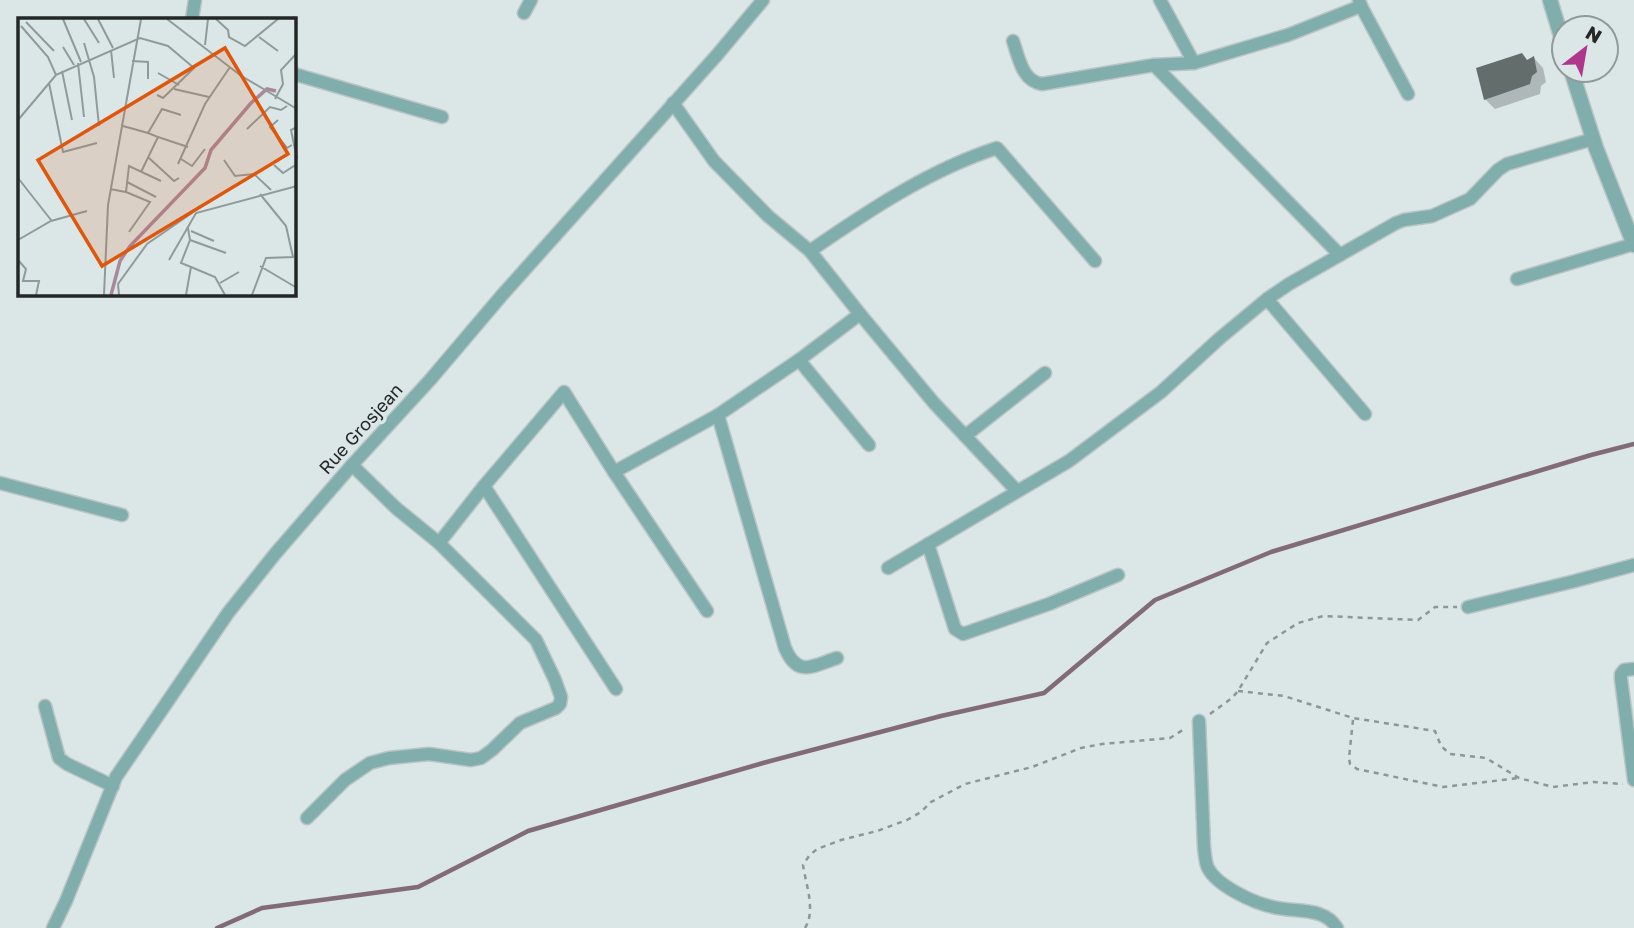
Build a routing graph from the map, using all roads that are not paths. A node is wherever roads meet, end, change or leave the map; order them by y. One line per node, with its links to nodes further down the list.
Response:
1 (195, 0): 7 (street)
2 (531, 0): 6 (street)
3 (763, 0): 14 (street, Rue Grosjean)
4 (1160, 0): 9 (street)
5 (1360, 3): 9 (street); 13 (street)
6 (524, 13)
7 (192, 18)
8 (1013, 41): 10 (street)
9 (1194, 63): 10 (street)
10 (1154, 65): 19 (street)
11 (296, 75): 15 (street)
12 (1576, 84): 16 (street)
13 (1408, 94)
14 (673, 103): 18 (street); 30 (street, Rue Grosjean)
15 (442, 117)
16 (1593, 139): 17 (street); 19 (street)
17 (1634, 245): 21 (street)
18 (810, 251): 20 (street); 23 (street)
19 (1340, 255): 22 (street)
20 (1096, 261)
21 (1517, 279)
22 (1267, 299): 26 (street); 34 (street)
23 (860, 314): 24 (street); 28 (street)
24 (799, 360): 27 (street); 29 (street)
25 (1045, 373): 28 (street)
26 (1365, 414)
27 (718, 415): 31 (street); 43 (street)
28 (965, 436): 34 (street)
29 (869, 445)
30 (352, 465): 36 (street); 49 (street, Rue Grosjean)
31 (614, 472): 33 (street); 42 (street)
32 (0, 484): 35 (street)
33 (484, 485): 36 (street); 45 (street)
34 (1017, 491): 37 (street)
35 (122, 515)
36 (439, 543): 50 (street)
37 (928, 544): 39 (street); 40 (street)
38 (1634, 565): 41 (street)
39 (888, 568)
40 (1118, 575)
41 (1468, 607)
42 (707, 611)
43 (837, 658)
44 (1634, 669): 48 (street)
45 (616, 689)
46 (45, 706): 49 (street)
47 (1199, 721): 52 (street)
48 (1634, 782)
49 (113, 786): 51 (street, Rue Grosjean)
50 (307, 818)
51 (53, 928)
52 (1337, 928)

